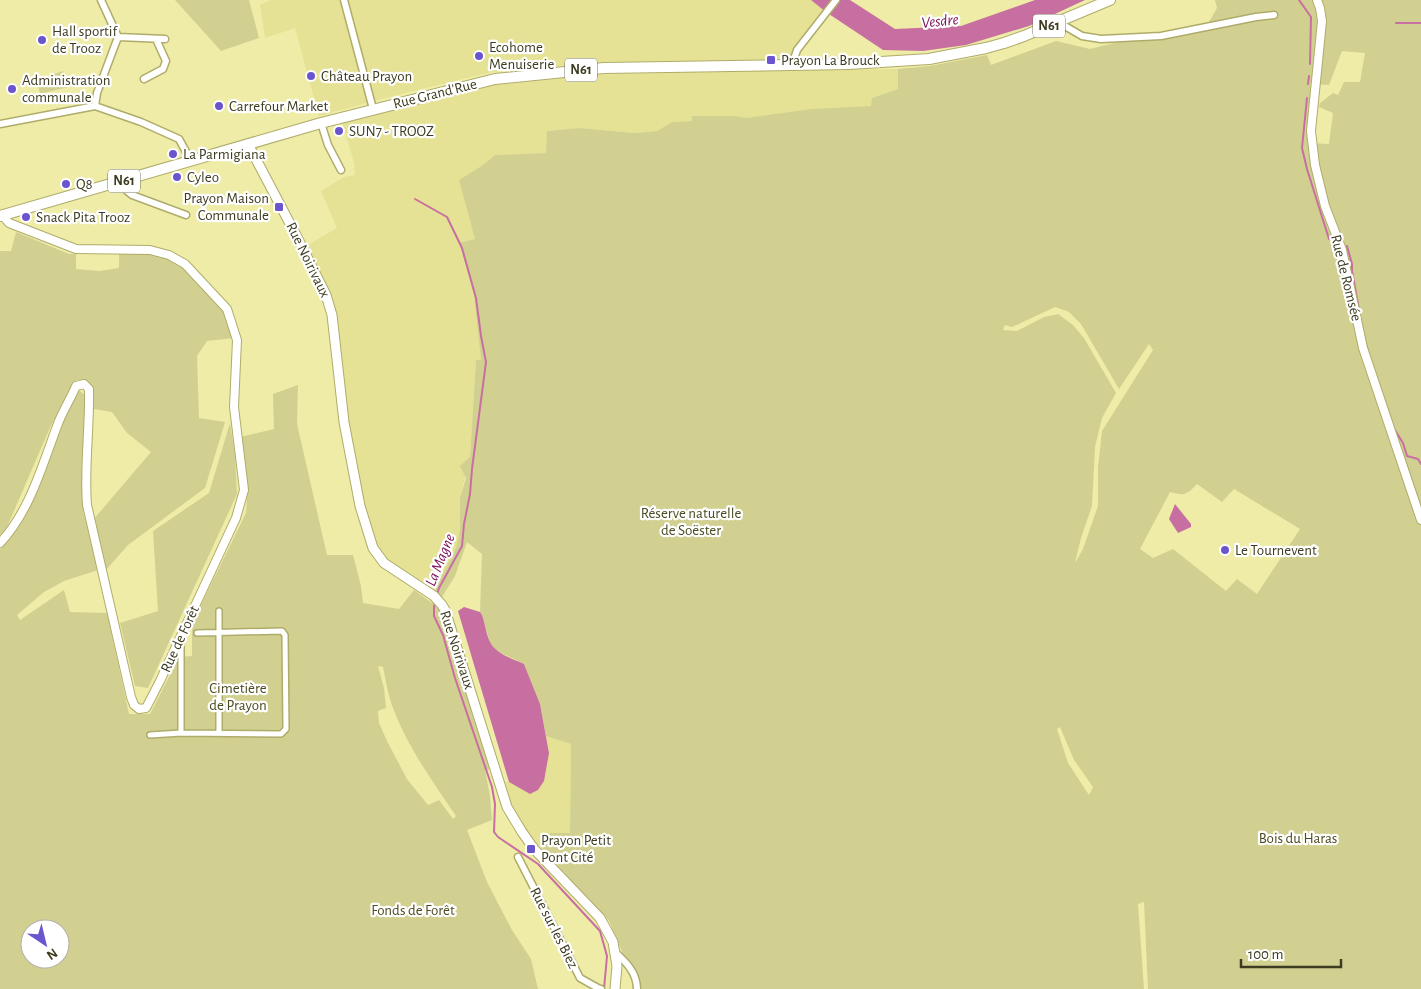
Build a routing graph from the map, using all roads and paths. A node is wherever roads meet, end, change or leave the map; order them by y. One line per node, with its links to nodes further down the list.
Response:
1 (101, 0): 8 (street)
2 (344, 0): 14 (street)
3 (836, 0): 11 (street)
4 (1110, 0): 7 (main road, N61)
5 (1317, 0): 23 (street, Rue de Romsée)
6 (1274, 15): 7 (street)
7 (1058, 22): 11 (main road, Rue Grand'Rue / N61)
8 (118, 37): 9 (street); 13 (street)
9 (156, 39): 10 (street); 12 (street)
10 (165, 39)
11 (792, 65): 14 (main road, Rue Grand'Rue / N61)
12 (144, 79)
13 (95, 106): 16 (street); 18 (street)
14 (373, 109): 15 (main road, Rue Grand'Rue / N61)
15 (321, 123): 17 (main road, Rue Grand'Rue / N61); 19 (street)
16 (0, 124)
17 (248, 144): 18 (main road, Rue Grand'Rue / N61); 33 (main road, Rue Noirivaux)
18 (191, 161): 20 (main road, Rue Grand'Rue / N61)
19 (341, 170)
20 (120, 182): 21 (street); 22 (main road, Rue Grand'Rue / N61)
21 (186, 215)
22 (1, 216): 28 (street, Rue de Forêt)
23 (1421, 520)
24 (0, 543): 28 (street, Rue de Forêt)
25 (220, 611): 27 (street)
26 (197, 633): 27 (street)
27 (220, 633): 30 (street); 30 (street)
28 (180, 638): 29 (street)
29 (181, 733): 30 (street); 31 (street)
30 (219, 733)
31 (150, 735)
32 (518, 857): 34 (street, Rue sur les Biez)
33 (615, 952): 36 (main road, Rue Noirivaux); 37 (street)
34 (598, 988): 35 (street, Rue sur les Biez)
35 (601, 989)
36 (615, 989)
37 (637, 989)

